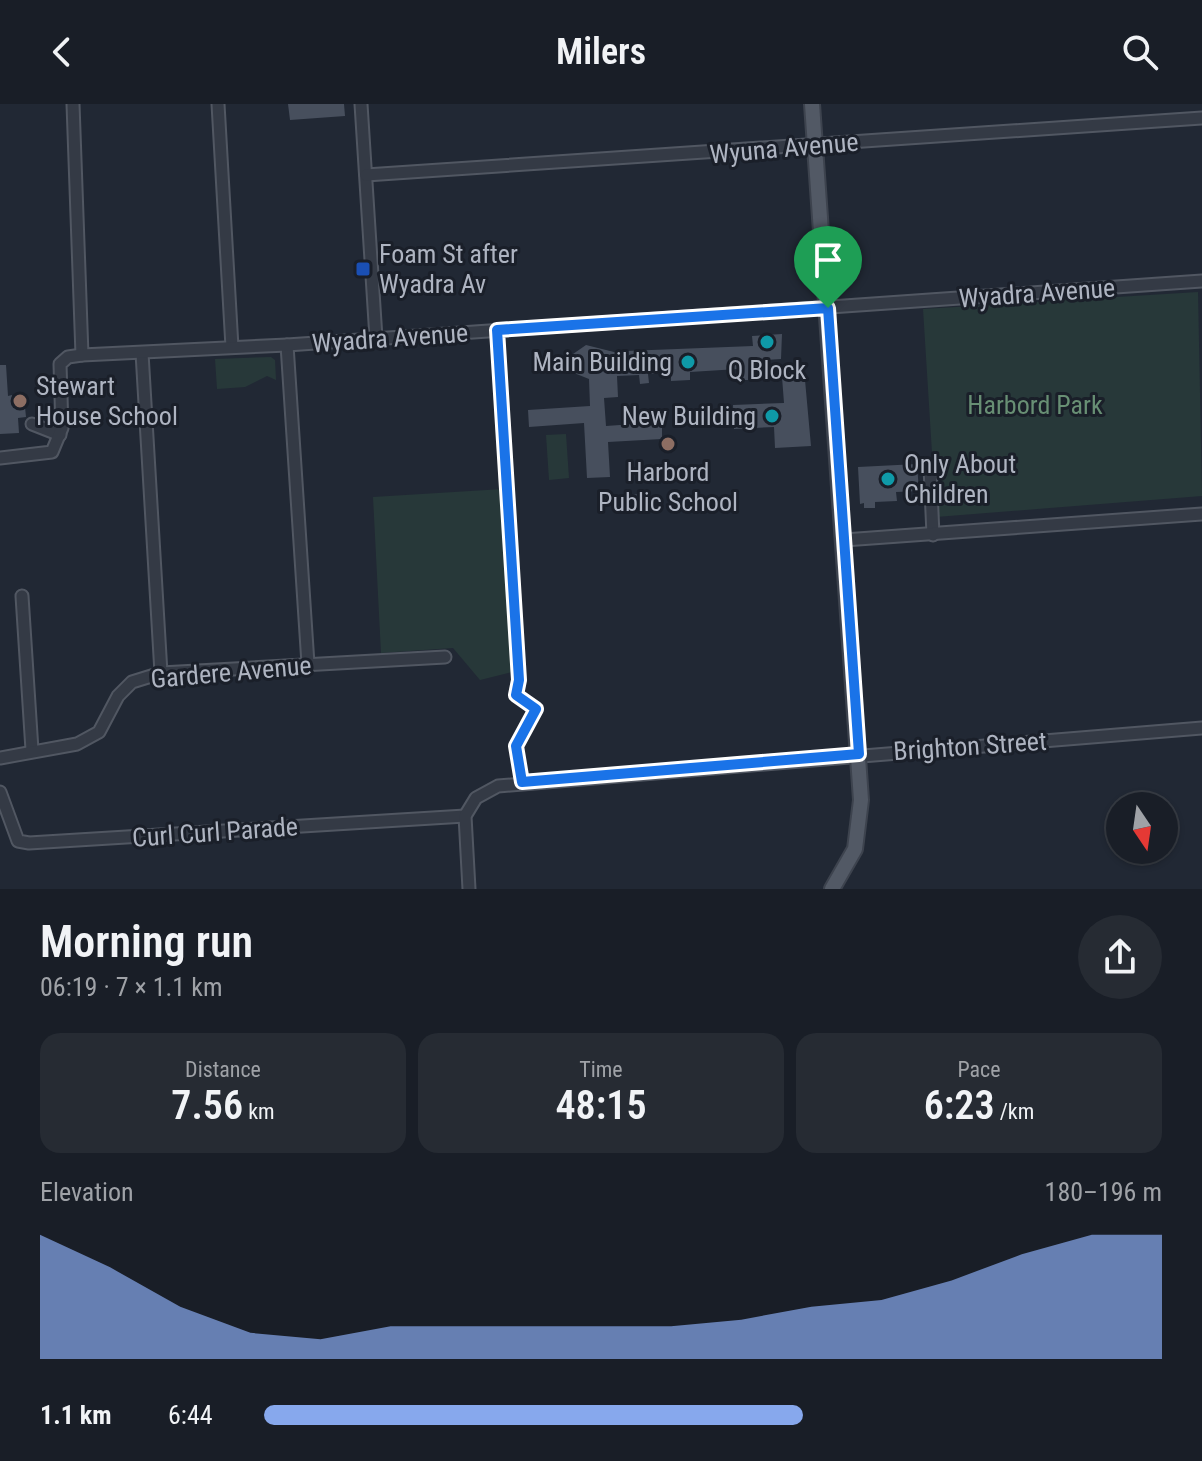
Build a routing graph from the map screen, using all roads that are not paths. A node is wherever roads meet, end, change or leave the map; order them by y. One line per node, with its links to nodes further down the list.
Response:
1 (73, 104): 15 (street)
2 (218, 104): 13 (street)
3 (361, 104): 7 (street)
4 (812, 104): 6 (main road)
5 (1202, 118): 6 (street, Wyuna Avenue)
6 (815, 146): 7 (street, Wyuna Avenue); 9 (main road)
7 (366, 175): 11 (street)
8 (1202, 281): 9 (street, Wyadra Avenue)
9 (828, 308): 10 (street, Wyadra Avenue); 22 (main road)
10 (497, 330): 11 (street, Wyadra Avenue); 27 (street)
11 (376, 338): 12 (street, Wyadra Avenue)
12 (287, 345): 13 (street, Wyadra Avenue); 25 (street)
13 (232, 347): 14 (street, Wyadra Avenue)
14 (142, 353): 15 (street, Wyadra Avenue); 26 (street)
15 (82, 355): 17 (street, Wyadra Avenue)
16 (32, 424): 17 (street)
17 (59, 437): 18 (street)
18 (0, 458)
19 (930, 467): 21 (street)
20 (1202, 514): 21 (street)
21 (933, 535): 22 (street)
22 (844, 540): 30 (main road)
23 (22, 596): 29 (street)
24 (445, 657): 25 (street, Gardere Avenue)
25 (308, 664): 26 (street, Gardere Avenue)
26 (161, 673): 29 (street, Gardere Avenue)
27 (516, 695)
28 (1202, 728): 30 (street, Brighton Street)
29 (32, 750): 31 (street, Gardere Avenue)
30 (859, 754): 33 (street, Brighton Street); 35 (main road)
31 (0, 758)
32 (0, 792): 33 (street, Curl Curl Parade)
33 (465, 816): 34 (street)
34 (469, 889)
35 (832, 889)

